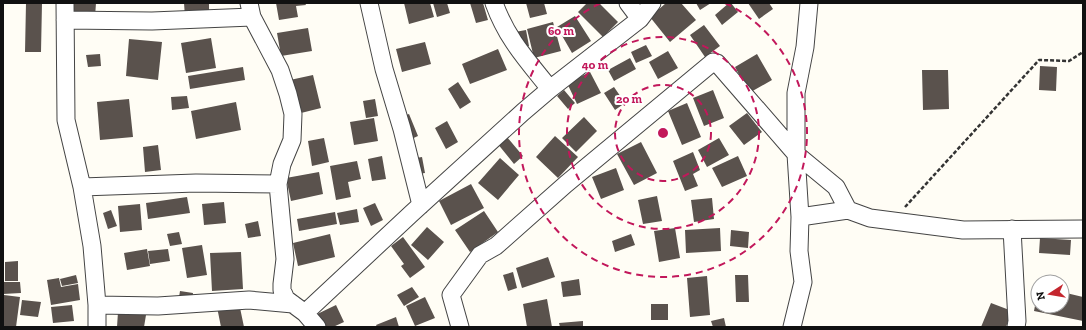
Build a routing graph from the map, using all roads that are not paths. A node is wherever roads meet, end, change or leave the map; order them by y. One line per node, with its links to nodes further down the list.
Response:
1 (65, 3): 8 (street)
2 (369, 3): 14 (street)
3 (494, 3): 10 (street)
4 (628, 3): 9 (street)
5 (652, 3): 9 (street)
6 (809, 3): 11 (street)
7 (250, 10): 8 (street); 12 (street)
8 (65, 20): 13 (street)
9 (640, 20): 10 (street)
10 (550, 89): 14 (street)
11 (796, 154): 15 (street); 16 (street); 23 (street)
12 (278, 184): 13 (street); 20 (street)
13 (82, 187): 19 (street)
14 (421, 204): 20 (street)
15 (848, 210): 16 (street); 17 (street)
16 (800, 217): 24 (street)
17 (1012, 229): 18 (street); 25 (street)
18 (1083, 229)
19 (97, 305): 20 (street); 21 (street)
20 (299, 309): 22 (street)
21 (96, 327)
22 (317, 327)
23 (460, 327)
24 (792, 327)
25 (1016, 327)

